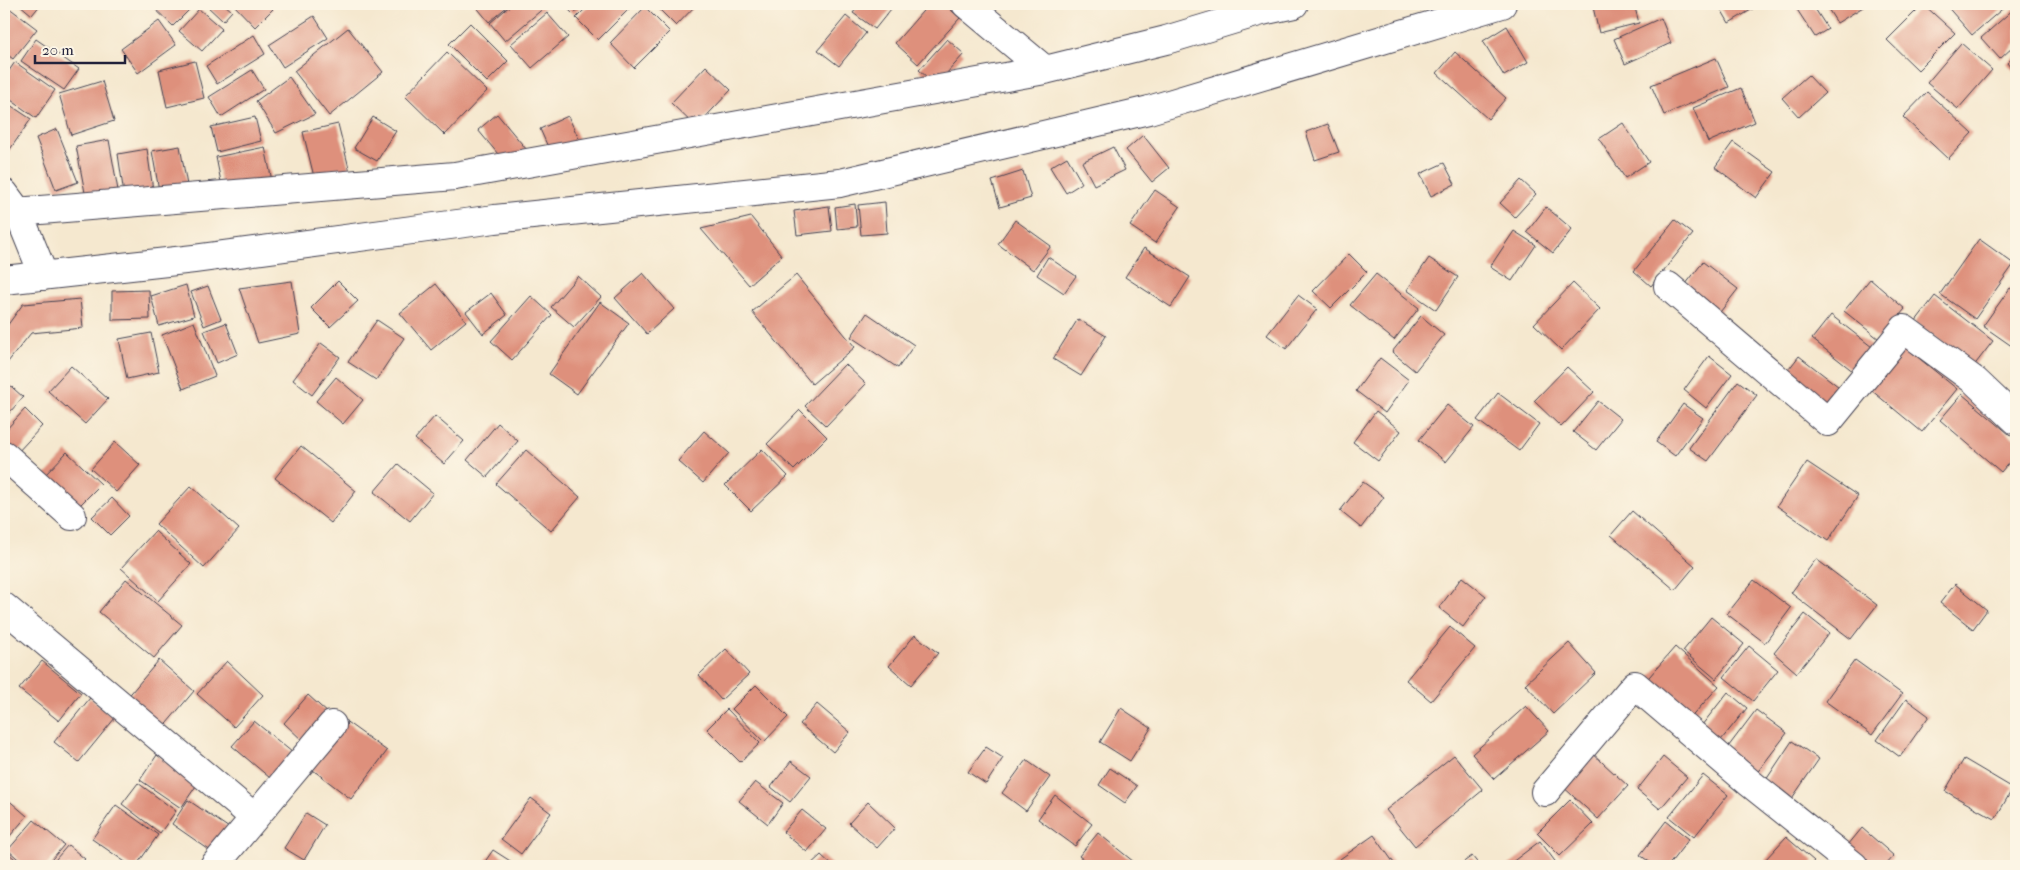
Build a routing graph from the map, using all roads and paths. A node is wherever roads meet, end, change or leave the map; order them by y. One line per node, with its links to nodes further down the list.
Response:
1 (966, 4): 4 (street)
2 (1294, 4): 4 (street)
3 (1502, 4): 6 (street)
4 (1045, 70): 5 (street)
5 (9, 206): 6 (street)
6 (44, 276): 7 (street)
7 (4, 280)
8 (1668, 286): 9 (street)
9 (2016, 420)
10 (4, 455): 11 (street)
11 (72, 516)
12 (4, 607): 15 (street)
13 (332, 725): 15 (street)
14 (1545, 792): 17 (street)
15 (254, 817): 16 (street)
16 (214, 866)
17 (1854, 866)

